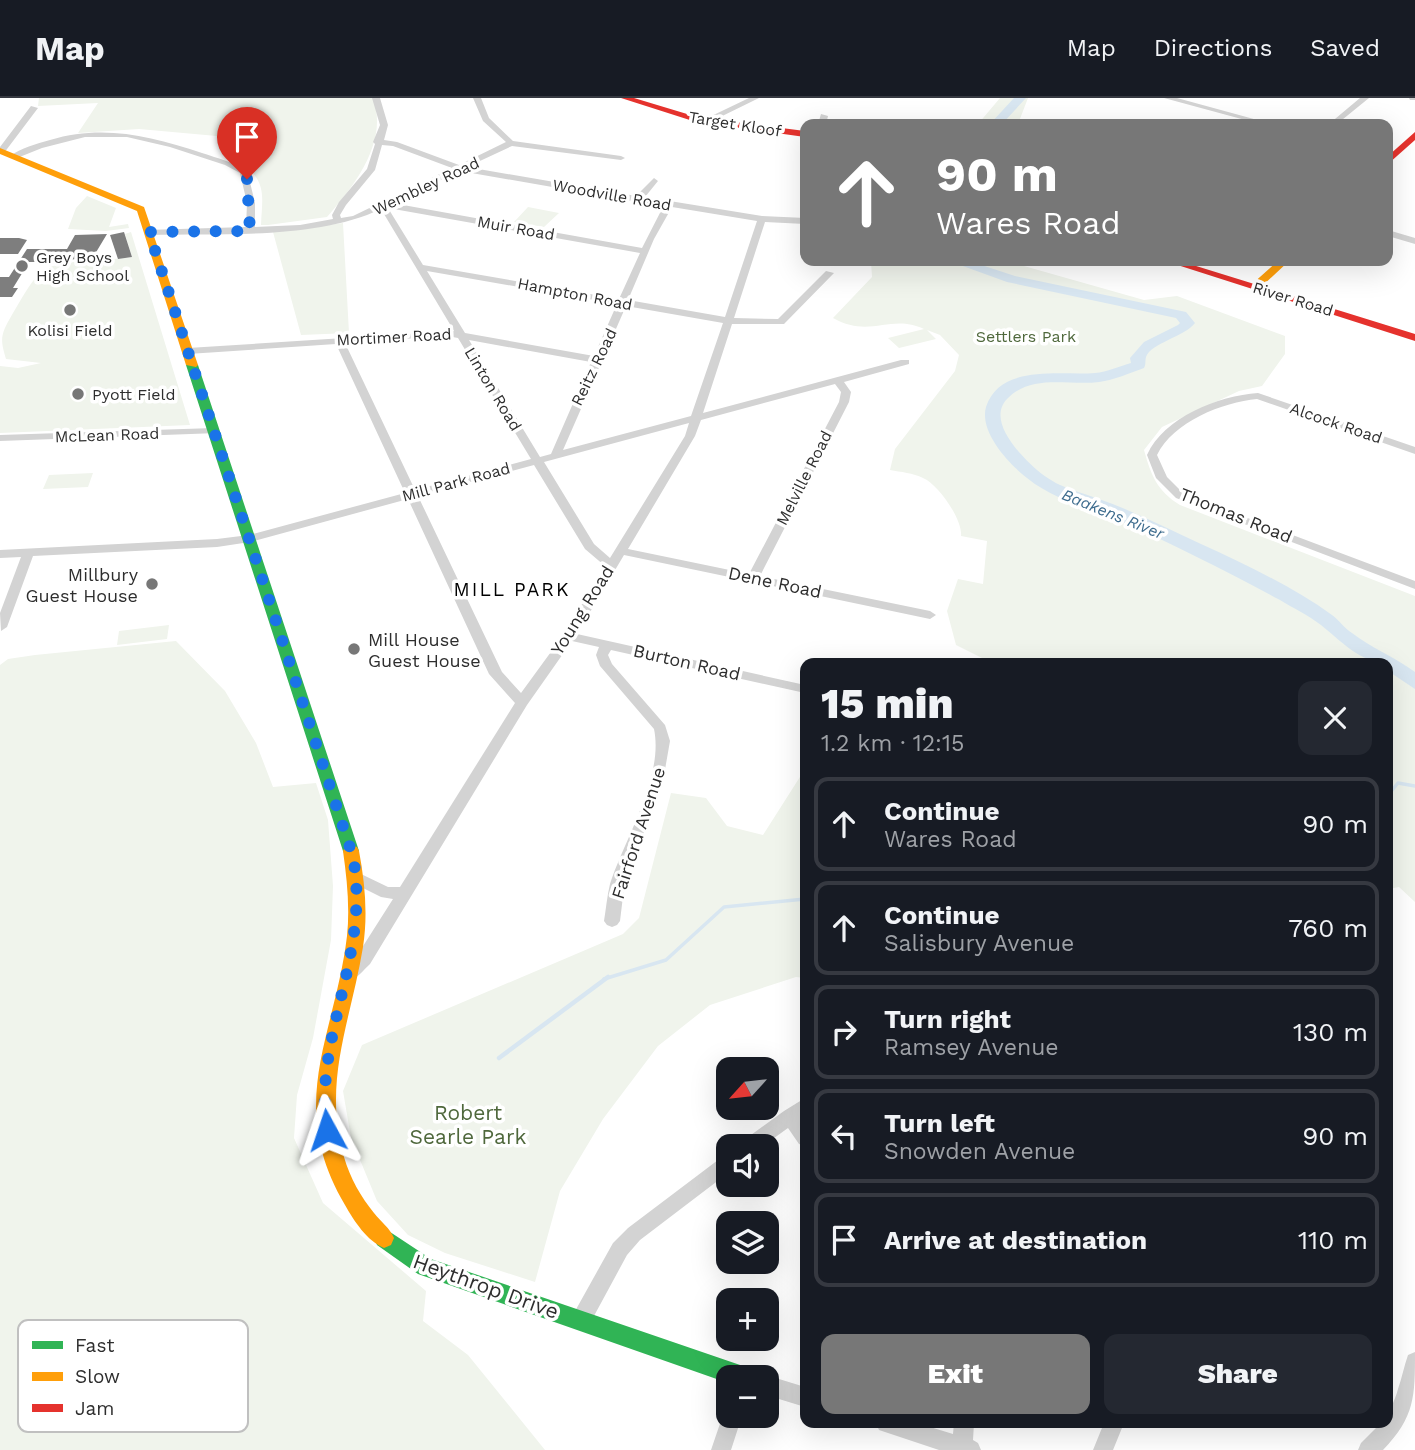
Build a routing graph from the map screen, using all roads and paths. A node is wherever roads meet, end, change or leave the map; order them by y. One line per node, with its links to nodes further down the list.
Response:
1 (376, 98): 12 (street)
2 (477, 98): 16 (street)
3 (625, 98): 11 (street, Target Kloof)
4 (638, 98): 11 (street, Target Kloof)
5 (755, 98): 11 (street)
6 (1168, 98): 9 (street)
7 (1365, 98): 10 (street)
8 (34, 108): 18 (street)
9 (1249, 119)
10 (1339, 119)
11 (707, 120): 13 (street, Target Kloof)
12 (384, 125): 15 (street); 17 (street)
13 (800, 131)
14 (1415, 135): 19 (street)
15 (377, 142): 17 (street, Woodville Road); 28 (street)
16 (512, 143): 20 (street); 21 (street, Wembley Road)
17 (394, 144): 21 (street, Woodville Road)
18 (5, 153): 29 (street); 30 (street, Heythrop Drive)
19 (1393, 157)
20 (621, 158)
21 (463, 169): 23 (street, Woodville Road); 25 (street, Wembley Road)
22 (654, 181): 23 (street)
23 (638, 199): 24 (street, Woodville Road)
24 (669, 204): 26 (street, Woodville Road); 33 (street, Reitz Road)
25 (385, 206): 28 (street, Wembley Road); 33 (street, Muir Road); 36 (street, Linton Road)
26 (762, 219): 27 (street, Woodville Road); 40 (street, Young Road)
27 (800, 221)
28 (338, 222): 29 (street, Wembley Road)
29 (250, 231): 30 (street, Wembley Road)
30 (149, 232): 44 (street, Heythrop Drive)
31 (1393, 234): 32 (street)
32 (1415, 241)
33 (645, 251): 39 (street, Reitz Road)
34 (1198, 266): 38 (street, River Road)
35 (1278, 266): 38 (street)
36 (421, 267): 39 (street, Hampton Road); 41 (street, Linton Road)
37 (829, 273): 40 (street, Hampton Road)
38 (1257, 285): 42 (street, River Road)
39 (625, 303): 40 (street, Hampton Road); 45 (street, Reitz Road)
40 (729, 321): 49 (street, Young Road)
41 (460, 334): 43 (street, Mortimer Road); 45 (street, Mortimer Road); 54 (street, Linton Road)
42 (1413, 335)
43 (339, 340): 44 (street, Mortimer Road); 55 (street)
44 (188, 351): 50 (street, Heythrop Drive)
45 (597, 360): 53 (street, Reitz Road)
46 (905, 362): 47 (street, Mill Park Road)
47 (837, 380): 49 (street, Mill Park Road); 61 (street, Melville Road)
48 (1258, 396): 52 (street, Alcock Road); 62 (street, Thomas Road)
49 (695, 417): 53 (street, Mill Park Road); 57 (street, Young Road)
50 (214, 431): 51 (street, McLean Road); 56 (street, Heythrop Drive)
51 (0, 438)
52 (1415, 451)
53 (556, 455): 54 (street, Mill Park Road)
54 (536, 461): 55 (street, Mill Park Road); 60 (street, Linton Road)
55 (413, 494): 56 (street, Mill Park Road); 68 (street)
56 (250, 538): 58 (street, Mill Park Road); 69 (street, Heythrop Drive)
57 (620, 551): 60 (street, Young Road); 61 (street, Dene Road)
58 (28, 553): 59 (street, Mill Park Road); 64 (street)
59 (0, 554)
60 (610, 564): 65 (street, Young Road)
61 (753, 577): 63 (street, Dene Road)
62 (1415, 586)
63 (930, 615)
64 (2, 627)
65 (569, 636): 66 (street, Burton Road); 68 (street, Young Road)
66 (607, 644): 67 (street, Burton Road); 71 (street, Fairford Avenue)
67 (800, 688)
68 (522, 702): 70 (street, Young Road)
69 (356, 878): 70 (street); 72 (street, Heythrop Drive)
70 (405, 893): 72 (street, Young Road)
71 (612, 920)
72 (349, 974): 76 (street, Heythrop Drive)
73 (798, 1111): 74 (street)
74 (766, 1134)
75 (716, 1172): 76 (street)
76 (581, 1320): 78 (street, Heythrop Drive)
77 (1415, 1362): 81 (street)
78 (716, 1368)
79 (779, 1389): 80 (street)
80 (800, 1395)
81 (1409, 1414): 82 (street)
82 (1393, 1426)
83 (728, 1428): 89 (street)
84 (902, 1428): 88 (street)
85 (965, 1428): 88 (street)
86 (1112, 1428): 90 (street)
87 (1391, 1428): 91 (street)
88 (967, 1449)
89 (721, 1450)
90 (1103, 1450)
91 (1368, 1450)

